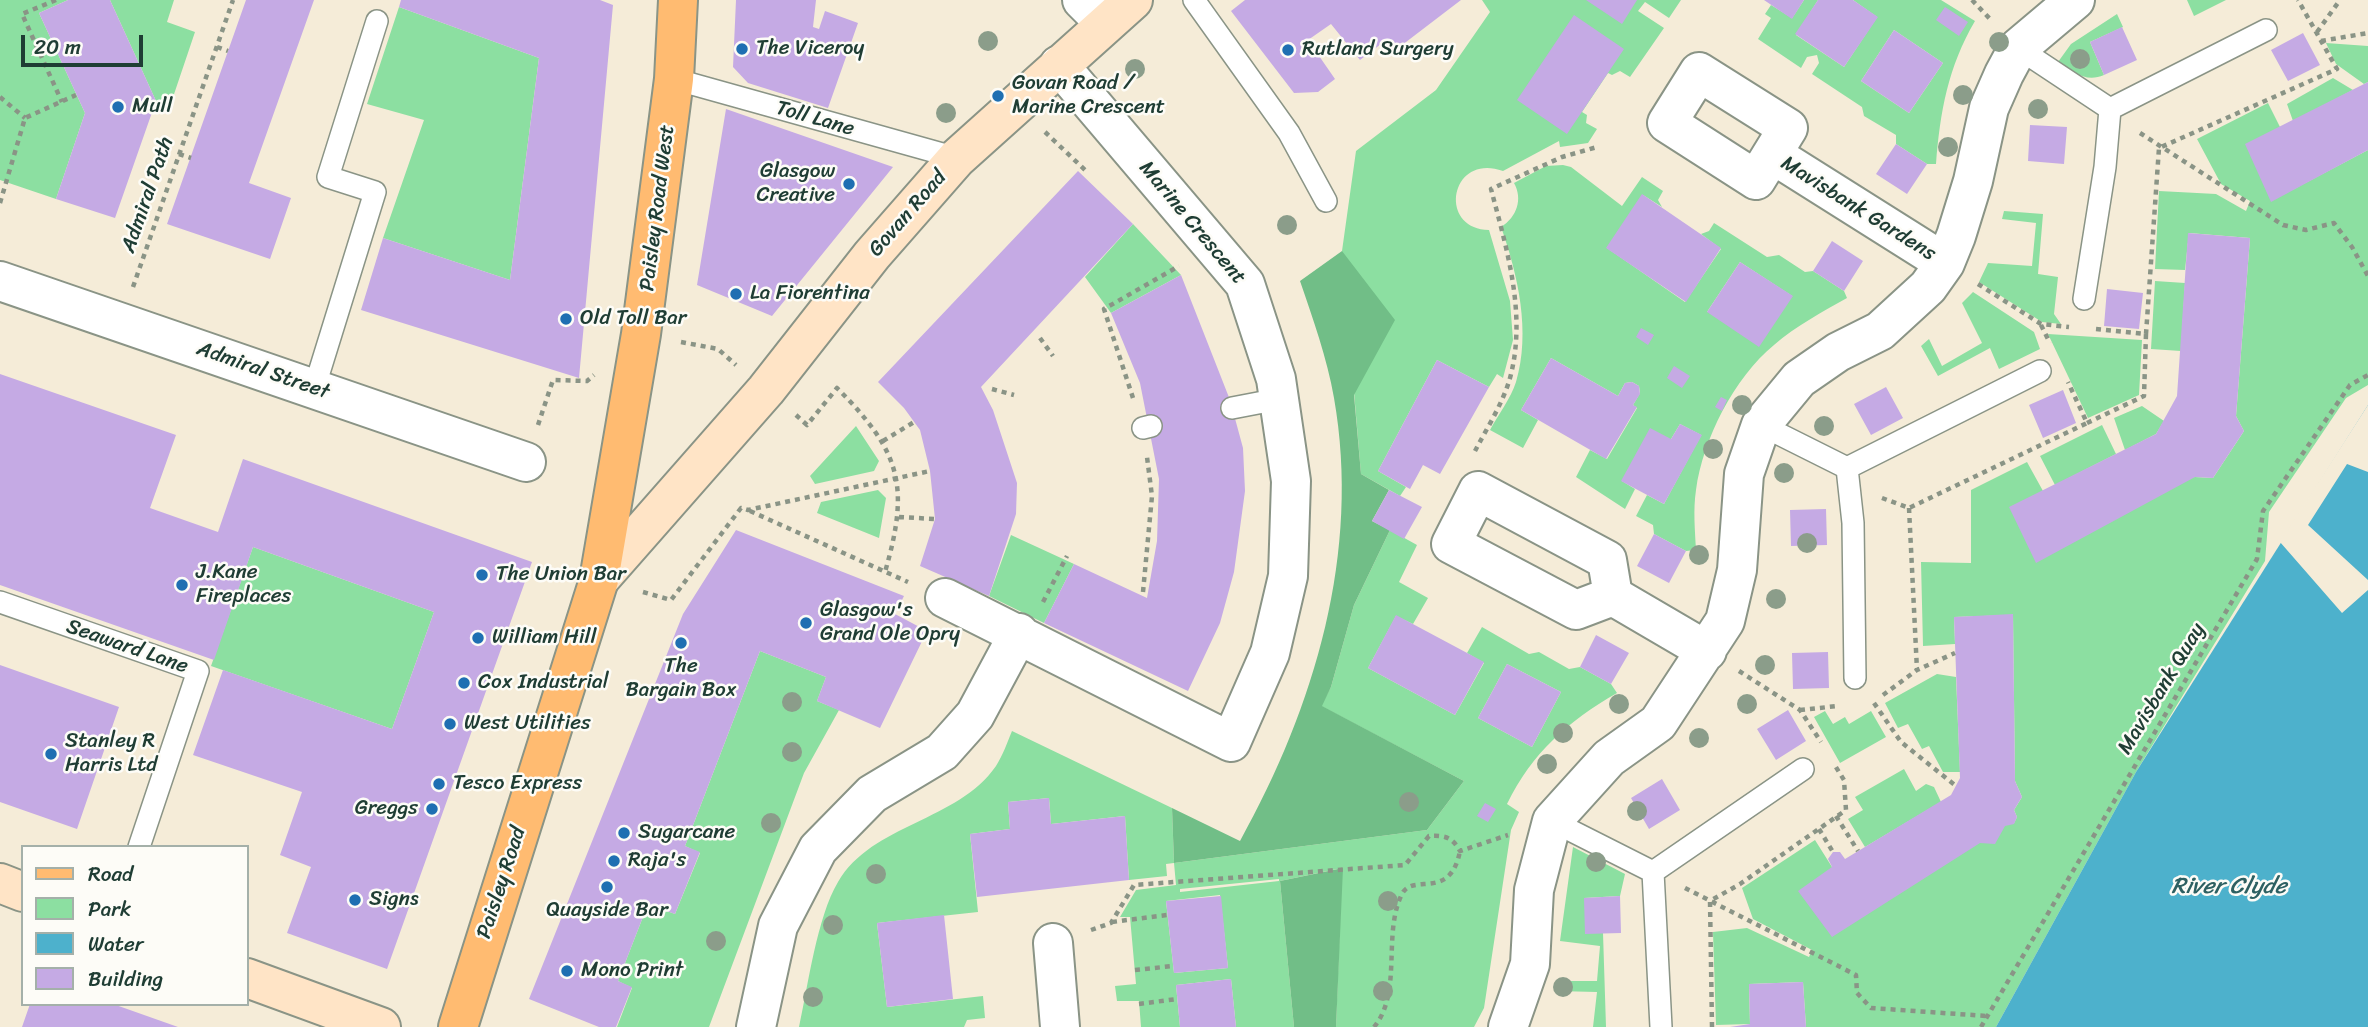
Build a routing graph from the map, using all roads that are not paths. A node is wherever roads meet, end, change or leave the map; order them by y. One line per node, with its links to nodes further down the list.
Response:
1 (678, 0): 9 (main road, Paisley Road West)
2 (1194, 0): 13 (lane)
3 (2075, 0): 7 (street, Mavisbank Gardens)
4 (1107, 8): 8 (street, Govan Road)
5 (377, 21): 18 (lane)
6 (2266, 30): 10 (lane)
7 (2018, 48): 10 (lane); 14 (street, Mavisbank Gardens)
8 (1059, 65): 12 (street, Govan Road); 19 (street, Marine Crescent)
9 (674, 79): 12 (lane, Toll Lane); 24 (main road, Paisley Road West)
10 (2110, 110): 16 (lane)
11 (1772, 155): 14 (street, Mavisbank Gardens)
12 (957, 158): 24 (street, Govan Road)
13 (1326, 201)
14 (1945, 263): 21 (street, Mavisbank Gardens)
15 (0, 281): 18 (street, Admiral Street)
16 (2084, 299)
17 (2040, 371): 23 (lane)
18 (314, 389): 22 (street, Admiral Street)
19 (1279, 398): 20 (lane); 28 (street, Marine Crescent)
20 (1232, 408)
21 (1760, 425): 23 (lane); 29 (street, Mavisbank Gardens)
22 (526, 462)
23 (1848, 476): 30 (lane)
24 (599, 580): 40 (main road, Paisley Road)
25 (1613, 596): 25 (street); 29 (street)
26 (945, 598): 28 (street, Marine Crescent)
27 (0, 602): 33 (lane, Seaward Lane)
28 (1023, 634): 41 (street)
29 (1707, 651): 32 (street, Mavisbank Gardens)
30 (1855, 678)
31 (1803, 769): 34 (lane)
32 (1552, 821): 34 (lane); 43 (street, Mavisbank Gardens)
33 (140, 845)
34 (1653, 872): 44 (lane)
35 (0, 883): 36 (street)
36 (21, 891)
37 (1054, 943): 42 (street)
38 (248, 978): 39 (street)
39 (381, 1027)
40 (458, 1027)
41 (756, 1027)
42 (1060, 1027)
43 (1508, 1027)
44 (1661, 1027)

